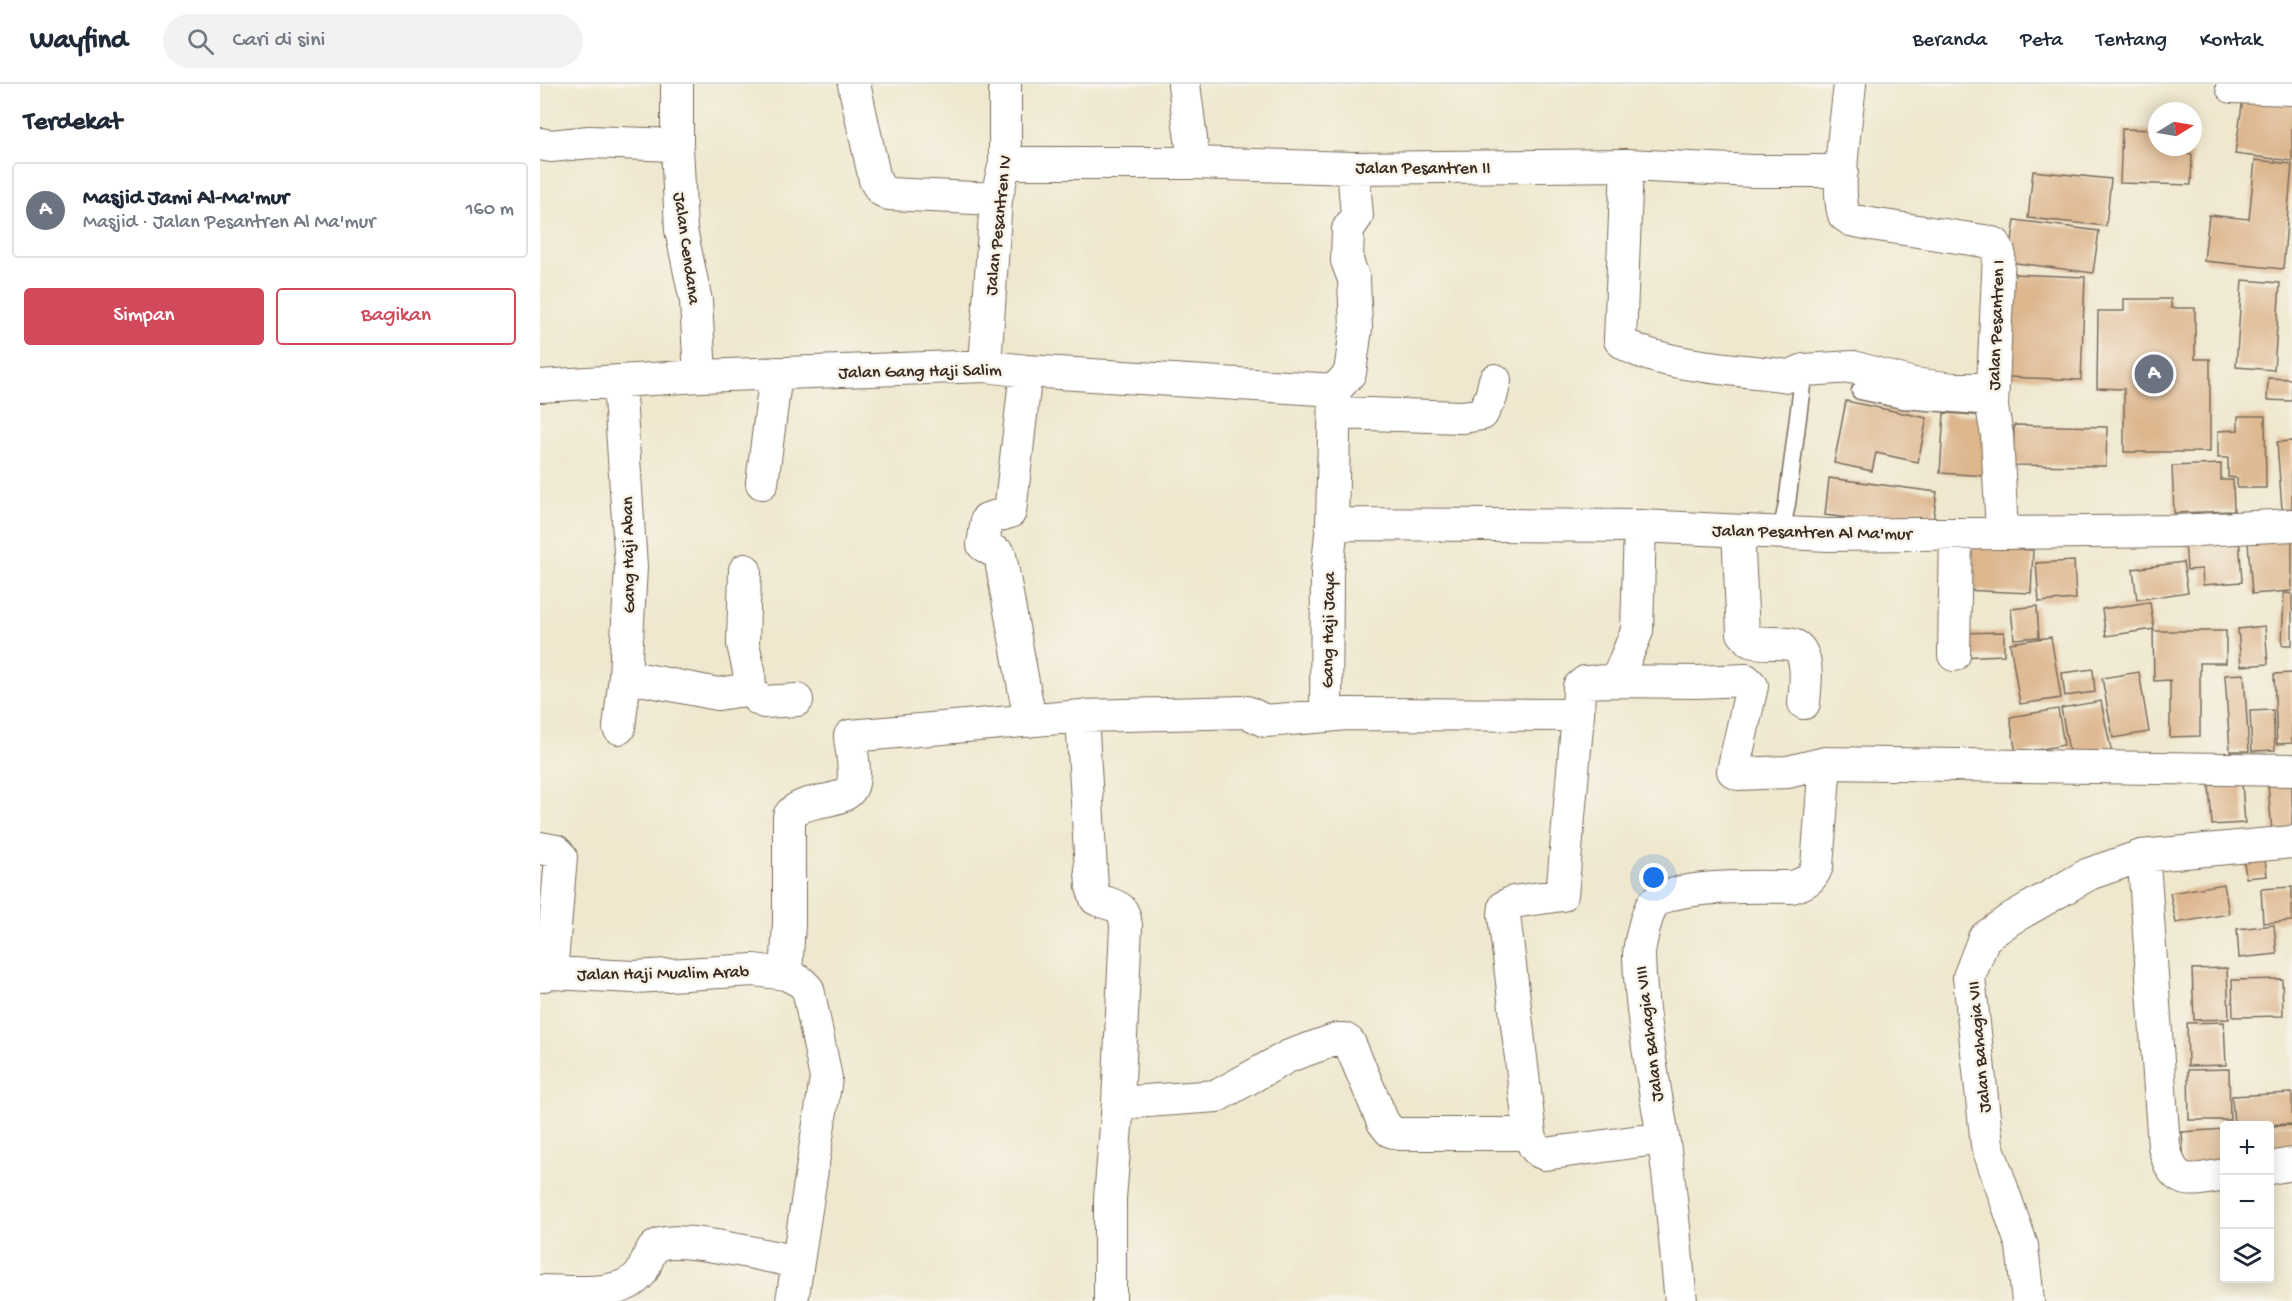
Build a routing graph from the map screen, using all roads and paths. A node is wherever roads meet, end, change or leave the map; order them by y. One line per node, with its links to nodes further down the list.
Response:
1 (678, 84): 9 (street, Jalan Cendana)
2 (854, 84): 15 (street)
3 (1005, 84): 10 (street, Jalan Pesantren IV)
4 (1184, 84): 11 (street)
5 (1850, 84): 14 (street)
6 (2232, 87): 7 (street)
7 (2292, 89)
8 (540, 144): 9 (street)
9 (677, 145): 20 (street, Jalan Cendana)
10 (1005, 163): 11 (street, Jalan Pesantren II); 15 (street, Jalan Pesantren IV)
11 (1194, 163): 13 (street, Jalan Pesantren II)
12 (1627, 165): 13 (street, Jalan Pesantren II); 14 (street, Jalan Pesantren II); 17 (street)
13 (1353, 168): 26 (street)
14 (1842, 171): 25 (street, Jalan Pesantren I)
15 (996, 199): 16 (street, Jalan Pesantren IV)
16 (985, 366): 18 (street, Jalan Gang Haji Salim); 19 (street, Jalan Gang Haji Salim)
17 (1804, 370): 25 (street); 32 (lane)
18 (1026, 371): 26 (street, Jalan Gang Haji Salim); 45 (street)
19 (776, 373): 20 (street, Jalan Gang Haji Salim); 27 (street)
20 (700, 376): 22 (street, Jalan Gang Haji Salim)
21 (1495, 380): 26 (street, Jalan Gang Haji Salim)
22 (619, 381): 23 (street, Jalan Gang Haji Salim); 37 (street, Gang Haji Aban)
23 (540, 386)
24 (1860, 391): 25 (lane)
25 (1992, 398): 33 (street, Jalan Pesantren I)
26 (1335, 401): 28 (street, Gang Haji Jaya)
27 (762, 483)
28 (1332, 524): 30 (street, Jalan Pesantren Al Ma'mur); 42 (street, Gang Haji Jaya)
29 (2292, 525): 33 (street, Jalan Pesantren Al Ma'mur)
30 (1640, 526): 31 (street, Jalan Pesantren Al Ma'mur); 38 (street)
31 (1738, 531): 32 (street, Jalan Pesantren Al Ma'mur); 41 (street)
32 (1781, 532): 34 (street, Jalan Pesantren Al Ma'mur)
33 (2002, 533): 34 (street, Jalan Pesantren Al Ma'mur)
34 (1956, 534): 36 (street)
35 (745, 570): 39 (street)
36 (1954, 655)
37 (626, 676): 39 (street); 46 (street, Gang Haji Aban)
38 (1611, 681): 43 (street); 47 (street)
39 (750, 689): 40 (street)
40 (797, 700)
41 (1804, 703)
42 (1336, 715): 43 (street); 44 (street)
43 (1578, 715): 55 (street)
44 (1082, 716): 45 (street); 54 (street)
45 (1030, 721): 52 (street)
46 (619, 728)
47 (1825, 763): 48 (street); 56 (street, Jalan Bahagia VIII)
48 (2292, 770)
49 (2292, 842): 65 (street, Jalan Bahagia VII)
50 (540, 848): 53 (street)
51 (2145, 876): 59 (street)
52 (786, 974): 53 (street, Jalan Haji Mualim Arab); 60 (street)
53 (545, 975)
54 (1118, 1103): 55 (street); 63 (street)
55 (1530, 1134): 56 (street)
56 (1663, 1138): 64 (street, Jalan Bahagia VIII)
57 (2292, 1164): 58 (street)
58 (2274, 1167)
59 (2220, 1176)
60 (798, 1262): 61 (street); 62 (street)
61 (540, 1291)
62 (792, 1301)
63 (1110, 1301)
64 (1681, 1301)
65 (2028, 1301)

